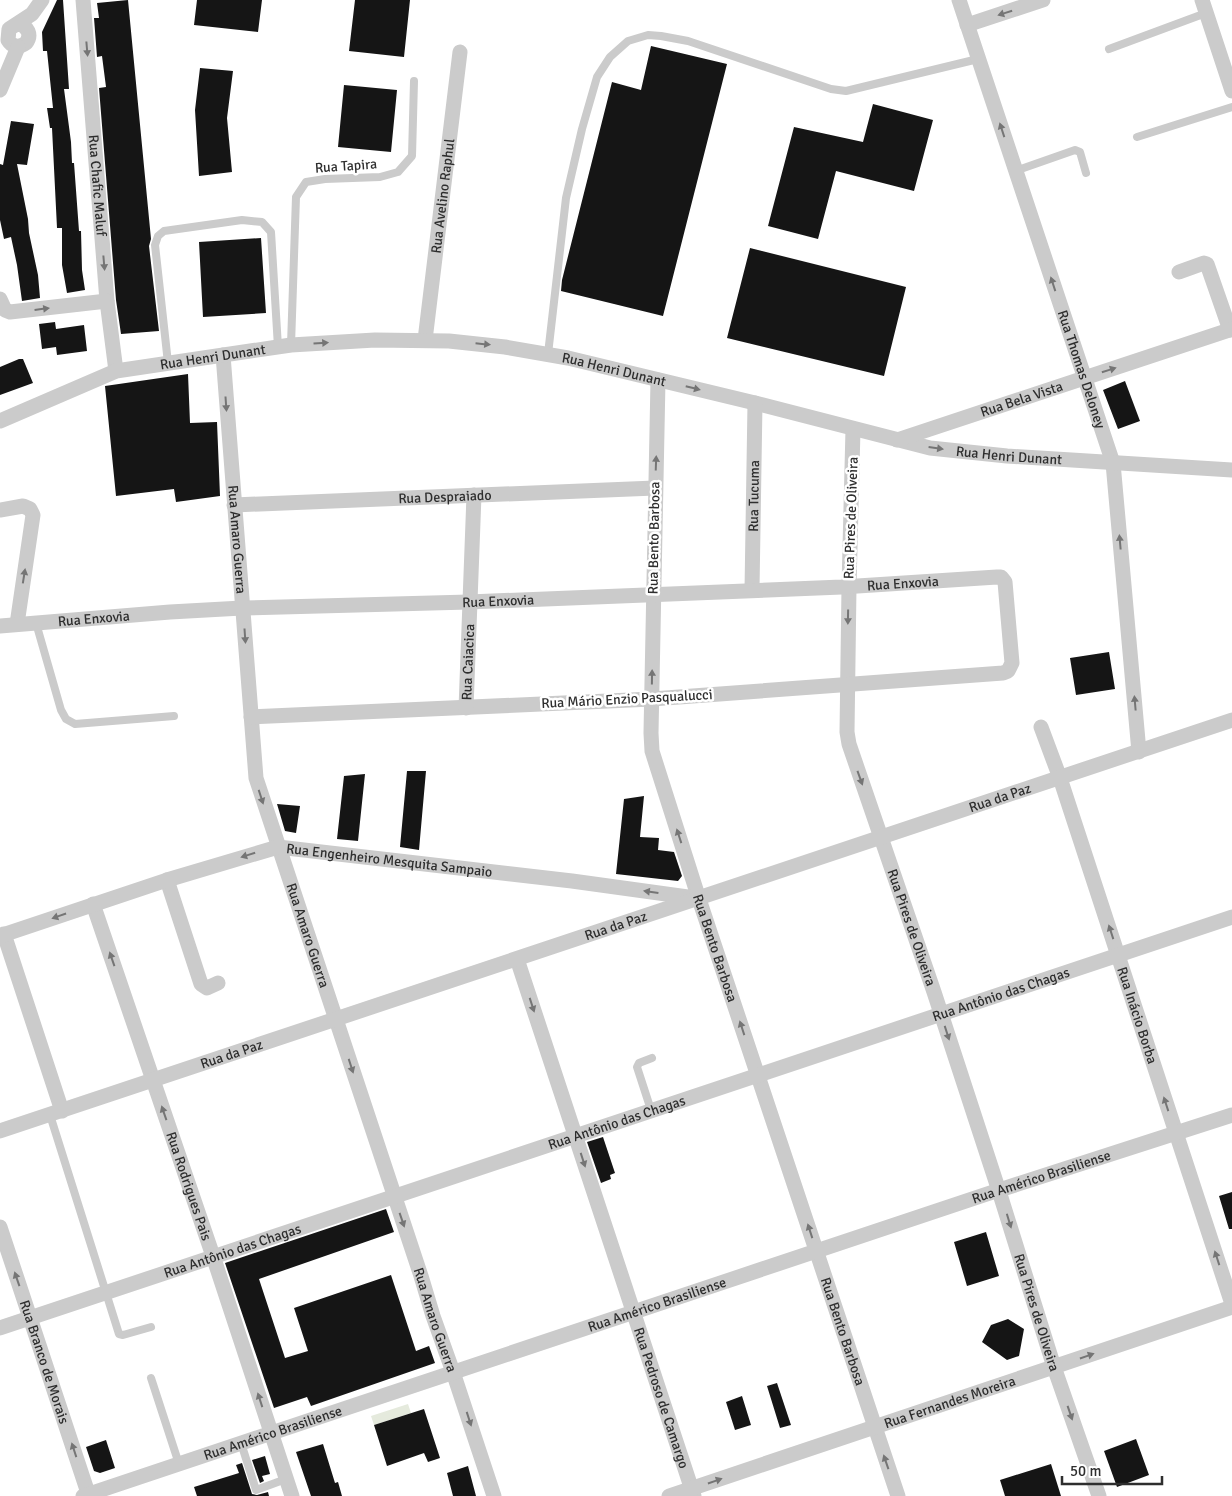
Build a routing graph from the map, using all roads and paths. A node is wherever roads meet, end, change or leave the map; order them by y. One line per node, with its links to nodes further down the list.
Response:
1 (42, 0): 8 (street)
2 (50, 0): 9 (street)
3 (83, 0): 22 (street, Rua Chafic Maluf, one-way to 22)
4 (959, 0): 7 (street, Rua Thomas Deloney)
5 (1043, 0): 7 (street, one-way to 7)
6 (1204, 7): 10 (lane); 15 (street)
7 (967, 25): 12 (street, Rua Thomas Deloney)
8 (8, 30): 9 (street)
9 (23, 42): 14 (street)
10 (1109, 49)
11 (460, 52): 24 (street, Rua Avelino Raphul)
12 (978, 59): 18 (street, Rua Thomas Deloney, one-way to 12); 26 (lane)
13 (414, 81): 25 (lane, Rua Tapira)
14 (0, 90)
15 (1232, 91)
16 (1232, 107): 17 (lane)
17 (1136, 137)
18 (1015, 171): 19 (lane); 30 (street, Rua Thomas Deloney, one-way to 18)
19 (1086, 172)
20 (1179, 272): 23 (street)
21 (0, 299): 22 (street, one-way to 22)
22 (107, 301): 29 (street, Rua Chafic Maluf)
23 (1231, 329): 30 (street, Rua Bela Vista, one-way to 23)
24 (425, 340): 25 (street, Rua Henri Dunant, one-way to 24); 26 (street, Rua Henri Dunant, one-way to 26)
25 (284, 346): 27 (street, Rua Henri Dunant); 28 (lane)
26 (548, 354): 31 (street, Rua Henri Dunant)
27 (223, 355): 28 (street, Rua Henri Dunant); 40 (street, Rua Amaro Guerra, one-way to 40)
28 (168, 363): 29 (street, Rua Henri Dunant)
29 (116, 371): 33 (street, Rua Henri Dunant)
30 (1084, 378): 35 (street, Rua Bela Vista); 36 (street, Rua Thomas Deloney)
31 (658, 380): 32 (street, Rua Henri Dunant, one-way to 32); 38 (street, Rua Bento Barbosa, one-way to 31)
32 (755, 403): 34 (street, Rua Henri Dunant); 43 (street, Rua Tucuma)
33 (0, 421)
34 (853, 429): 35 (street, Rua Henri Dunant); 42 (street, Rua Pires de Oliveira)
35 (897, 440): 36 (street, Rua Henri Dunant, one-way to 36)
36 (1113, 463): 37 (street, Rua Henri Dunant); 58 (street, Rua Thomas Deloney, one-way to 36)
37 (1232, 470)
38 (655, 488): 39 (street, Rua Despraiado); 44 (street, Rua Bento Barbosa)
39 (474, 495): 40 (street, Rua Despraiado); 45 (street, Rua Caiacica)
40 (234, 505): 46 (street, Rua Amaro Guerra)
41 (0, 510): 48 (street, one-way to 41)
42 (849, 587): 43 (street, Rua Enxovia); 50 (street, Rua Enxovia); 51 (street, Rua Pires de Oliveira, one-way to 51)
43 (752, 590): 44 (street, Rua Enxovia)
44 (653, 594): 45 (street, Rua Enxovia); 52 (street, Rua Bento Barbosa, one-way to 44)
45 (469, 602): 46 (street, Rua Enxovia); 53 (street, Rua Caiacica)
46 (242, 608): 47 (street, Rua Enxovia); 55 (street, Rua Amaro Guerra, one-way to 55)
47 (36, 623): 48 (street, Rua Enxovia); 54 (lane)
48 (17, 624): 49 (street, Rua Enxovia)
49 (0, 626)
50 (1003, 673): 51 (street, Rua Mário Enzio Pasqualucci)
51 (847, 684): 52 (street, Rua Mário Enzio Pasqualucci); 60 (street, Rua Pires de Oliveira, one-way to 60)
52 (652, 699): 53 (street, Rua Mário Enzio Pasqualucci); 63 (street, Rua Bento Barbosa, one-way to 52)
53 (466, 708): 55 (street, Rua Mário Enzio Pasqualucci)
54 (174, 716)
55 (251, 717): 61 (street, Rua Amaro Guerra, one-way to 61)
56 (1232, 720): 58 (street, Rua da Paz)
57 (1041, 726): 59 (street, Rua Inácio Borba)
58 (1139, 752): 59 (street, Rua da Paz)
59 (1060, 778): 60 (street, Rua da Paz); 67 (street, Rua Inácio Borba, one-way to 59)
60 (882, 838): 63 (street, Rua da Paz); 70 (street, Rua Pires de Oliveira)
61 (278, 847): 62 (street, Rua Engenheiro Mesquita Sampaio, one-way to 62); 63 (street, Rua Engenheiro Mesquita Sampaio, one-way to 61); 71 (street, Rua Amaro Guerra)
62 (167, 880): 64 (street, Rua Engenheiro Mesquita Sampaio); 69 (street)
63 (699, 899): 68 (street, Rua da Paz); 73 (street, Rua Bento Barbosa, one-way to 63)
64 (93, 904): 66 (street, Rua Engenheiro Mesquita Sampaio, one-way to 66); 74 (street, Rua Rodrigues Pais, one-way to 64)
65 (1232, 917): 67 (street, Rua Antônio das Chagas)
66 (2, 935): 76 (street)
67 (1118, 955): 70 (street, Rua Antônio das Chagas); 79 (street, Rua Inácio Borba, one-way to 67)
68 (517, 959): 71 (street, Rua da Paz); 80 (street, Rua Pedroso de Camargo, one-way to 80)
69 (218, 983)
70 (941, 1014): 73 (street, Rua Antônio das Chagas); 81 (street, Rua Pires de Oliveira, one-way to 81)
71 (336, 1020): 74 (street, Rua da Paz); 82 (street, Rua Amaro Guerra, one-way to 82)
72 (652, 1058): 75 (lane)
73 (758, 1074): 75 (street, Rua Antônio das Chagas); 84 (street, Rua Bento Barbosa, one-way to 73)
74 (154, 1081): 76 (street, Rua da Paz); 85 (street, Rua Rodrigues Pais, one-way to 74)
75 (651, 1110): 80 (street, Rua Antônio das Chagas)
76 (56, 1113): 78 (street, Rua da Paz); 86 (lane)
77 (1232, 1115): 79 (street, Rua Américo Brasiliense)
78 (0, 1131)
79 (1176, 1134): 81 (street, Rua Américo Brasiliense); 87 (street, Rua Inácio Borba, one-way to 79)
80 (575, 1136): 82 (street, Rua Antônio das Chagas); 88 (street, Rua Pedroso de Camargo, one-way to 88)
81 (999, 1190): 84 (street, Rua Américo Brasiliense); 92 (street, Rua Pires de Oliveira, one-way to 92)
82 (394, 1196): 85 (street, Rua Antônio das Chagas); 93 (street, Rua Amaro Guerra, one-way to 93)
83 (0, 1228): 89 (street, Rua Branco de Morais, one-way to 83)
84 (817, 1251): 88 (street, Rua Américo Brasiliense); 95 (street, Rua Bento Barbosa)
85 (213, 1256): 86 (street, Rua Antônio das Chagas); 96 (street, Rua Rodrigues Pais, one-way to 85)
86 (105, 1293): 89 (street, Rua Antônio das Chagas); 90 (lane)
87 (1232, 1306): 92 (street, Rua Fernandes Moreira, one-way to 87)
88 (632, 1312): 93 (street, Rua Américo Brasiliense); 100 (street, Rua Pedroso de Camargo)
89 (30, 1318): 91 (street, Rua Antônio das Chagas); 101 (street, Rua Branco de Morais, one-way to 89)
90 (151, 1327)
91 (0, 1328)
92 (1054, 1367): 95 (street, Rua Fernandes Moreira); 106 (street, Rua Pires de Oliveira, one-way to 106)
93 (453, 1372): 96 (street, Rua Américo Brasiliense); 103 (street, Rua Amaro Guerra, one-way to 103)
94 (151, 1378): 98 (lane)
95 (874, 1427): 100 (street, Rua Fernandes Moreira, one-way to 95); 105 (street, Rua Bento Barbosa, one-way to 95)
96 (271, 1433): 97 (street, Rua Américo Brasiliense); 99 (street, Rua Rodrigues Pais)
97 (241, 1443): 98 (street, Rua Américo Brasiliense); 99 (lane)
98 (179, 1464): 101 (street, Rua Américo Brasiliense)
99 (286, 1479): 102 (street, Rua Rodrigues Pais)
100 (692, 1492): 104 (street, Rua Fernandes Moreira)
101 (87, 1495)
102 (292, 1496)
103 (494, 1496)
104 (668, 1496)
105 (898, 1496)
106 (1099, 1496)

